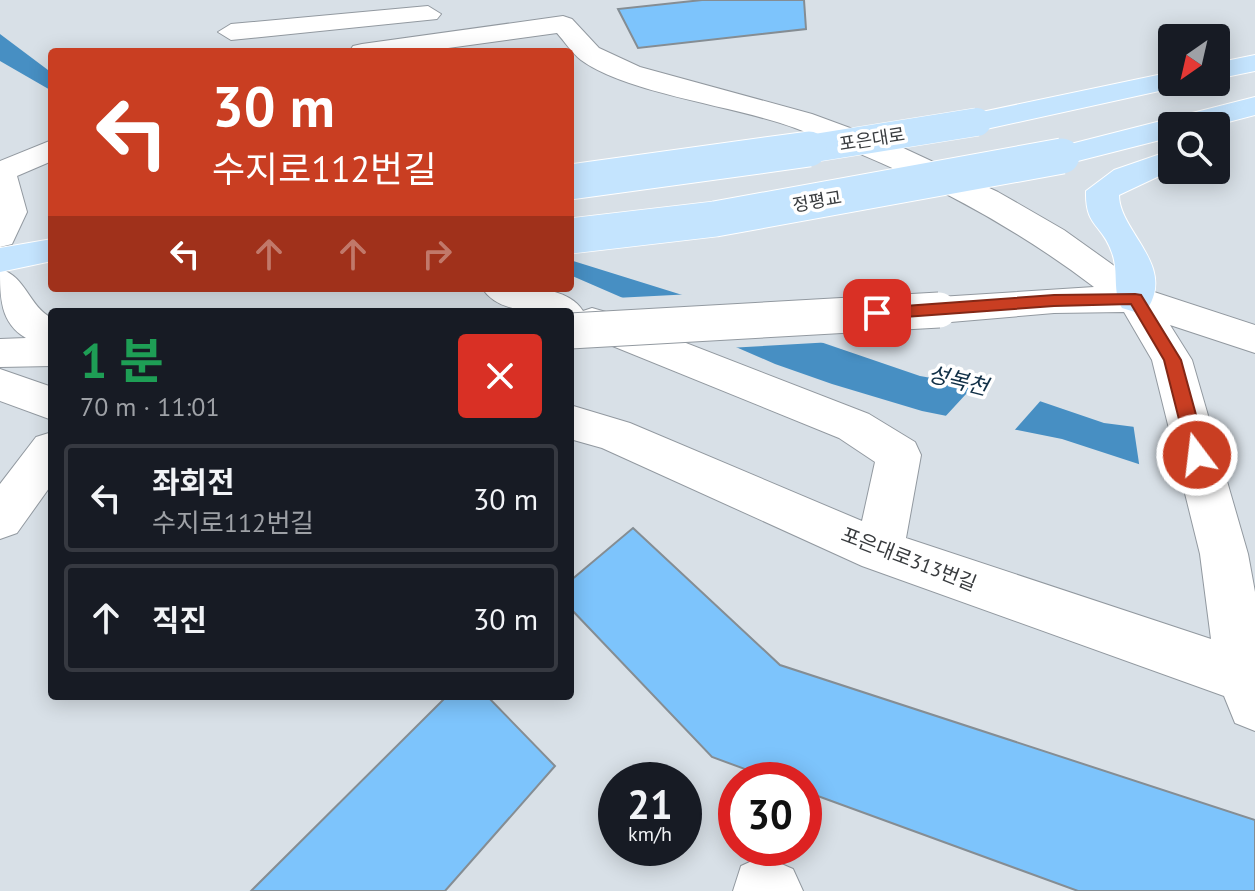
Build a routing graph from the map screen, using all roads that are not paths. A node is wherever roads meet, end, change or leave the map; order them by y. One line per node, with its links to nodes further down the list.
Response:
1 (525, 3): 3 (street)
2 (450, 12): 4 (street)
3 (563, 24): 5 (street); 24 (street)
4 (231, 32)
5 (391, 48)
6 (1255, 63): 7 (main road)
7 (1230, 68)
8 (1158, 83): 16 (main road, 포은대로, bridge)
9 (1255, 106): 10 (main road)
10 (1230, 113)
11 (1158, 132): 18 (main road, 정평교, bridge)
12 (48, 151): 15 (street)
13 (1158, 164): 24 (main road)
14 (48, 169): 15 (street)
15 (0, 172): 17 (street)
16 (574, 181)
17 (0, 236)
18 (574, 236)
19 (48, 251): 20 (main road)
20 (0, 261): 21 (main road)
21 (48, 267)
22 (0, 281): 28 (street)
23 (512, 292): 25 (street)
24 (1135, 299): 27 (street, bridge); 29 (street); 38 (street)
25 (554, 308)
26 (574, 316): 37 (street)
27 (574, 331)
28 (48, 333)
29 (1255, 339)
30 (48, 352): 31 (street)
31 (0, 353)
32 (0, 384): 33 (street)
33 (48, 402)
34 (574, 423): 37 (street, 포은대로313번길)
35 (48, 455): 36 (street)
36 (0, 519)
37 (879, 551): 38 (street, 포은대로313번길)
38 (1251, 687)

